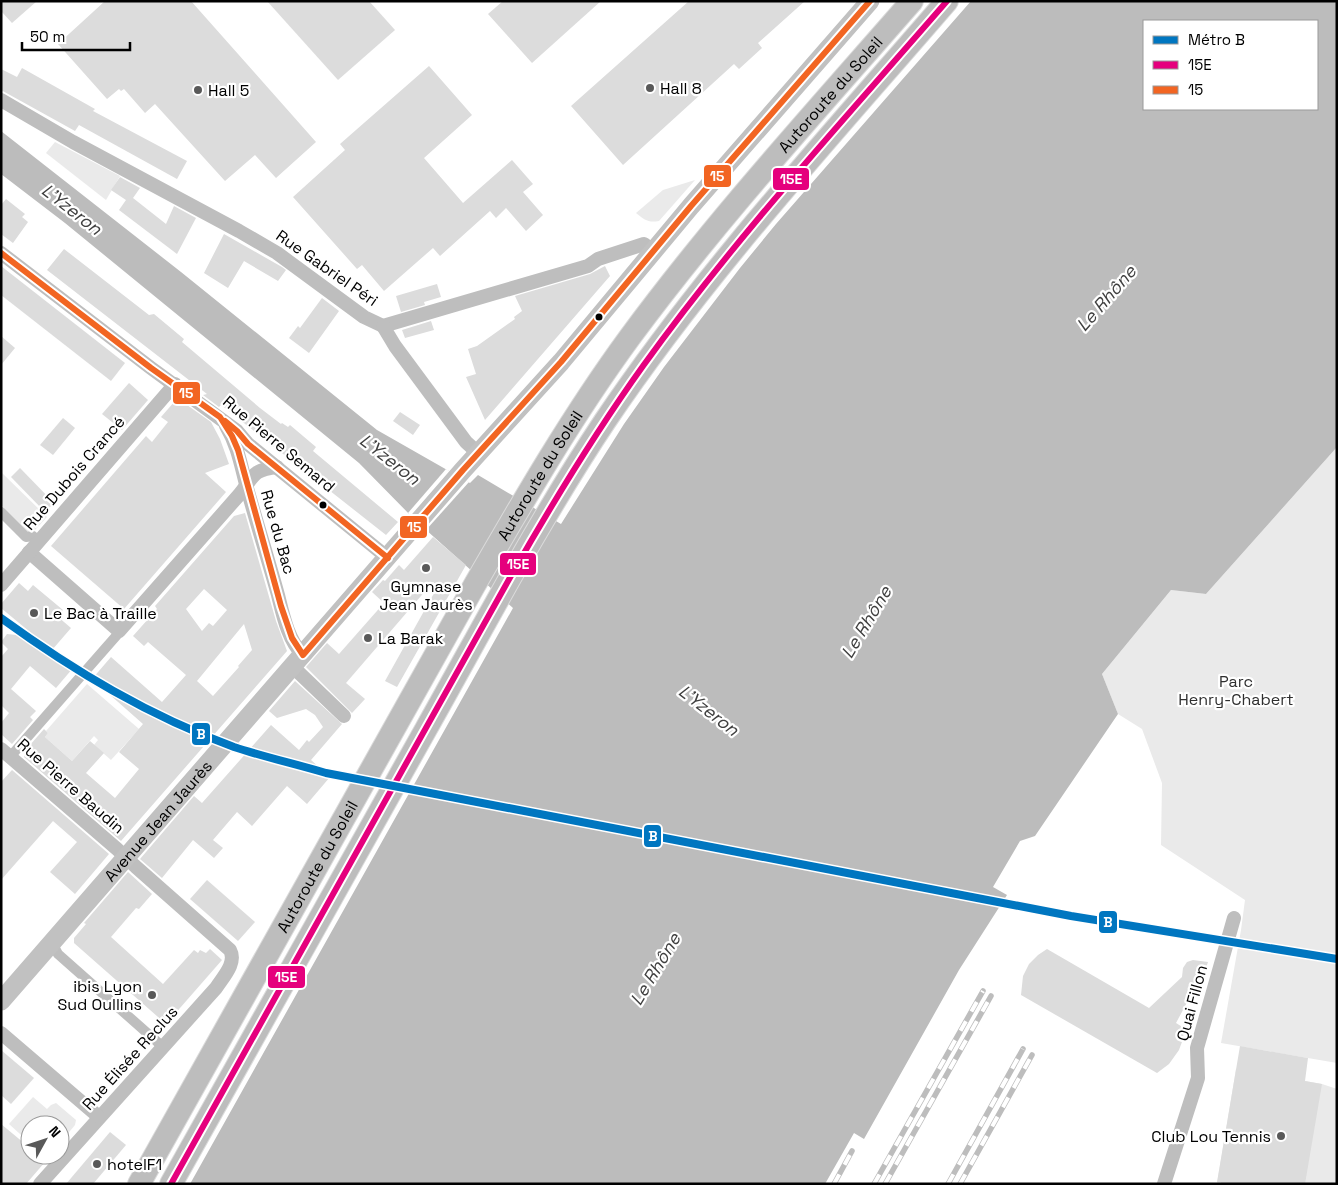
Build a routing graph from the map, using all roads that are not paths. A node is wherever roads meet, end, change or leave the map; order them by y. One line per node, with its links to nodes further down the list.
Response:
1 (870, 1): 5 (main road, Avenue Jean Jaurès)
2 (912, 1): 31 (highway, Autoroute du Soleil)
3 (947, 1): 32 (highway, Autoroute du Soleil)
4 (1, 100): 7 (street, Rue Gabriel Péri)
5 (653, 251): 7 (street, Rue Gabriel Péri); 10 (main road, Avenue Jean Jaurès)
6 (1, 253): 8 (street, Rue Pierre Semard)
7 (383, 326): 10 (street)
8 (175, 384): 9 (street, Rue Pierre Semard); 15 (street, Rue Dubois Crancé)
9 (220, 417): 11 (street, Rue Pierre Semard); 12 (street, Rue du Bac)
10 (478, 453): 16 (main road, Avenue Jean Jaurès)
11 (277, 467): 12 (street); 16 (street, Rue Pierre Semard)
12 (247, 486): 18 (street); 19 (street, Rue du Bac)
13 (1, 512): 14 (street)
14 (33, 536)
15 (29, 552): 17 (street, Rue Dubois Crancé); 18 (street)
16 (388, 558): 19 (main road, Avenue Jean Jaurès)
17 (1, 585)
18 (119, 631): 21 (street)
19 (298, 661): 20 (street, Rue du Bac); 22 (main road, Avenue Jean Jaurès)
20 (344, 716)
21 (4, 757): 22 (street, Rue Pierre Baudin)
22 (126, 858): 24 (main road, Avenue Jean Jaurès); 25 (street, Rue Pierre Baudin)
23 (1234, 918): 33 (street, Quai Fillon)
24 (52, 943): 26 (main road, Avenue Jean Jaurès); 28 (street)
25 (230, 950): 28 (street, Rue Élisée Reclus)
26 (1, 1001)
27 (1, 1033): 29 (street)
28 (163, 1047): 29 (street, Rue Élisée Reclus)
29 (99, 1118): 30 (street, Rue Élisée Reclus)
30 (40, 1184)
31 (137, 1184)
32 (171, 1184)
33 (1164, 1184)

